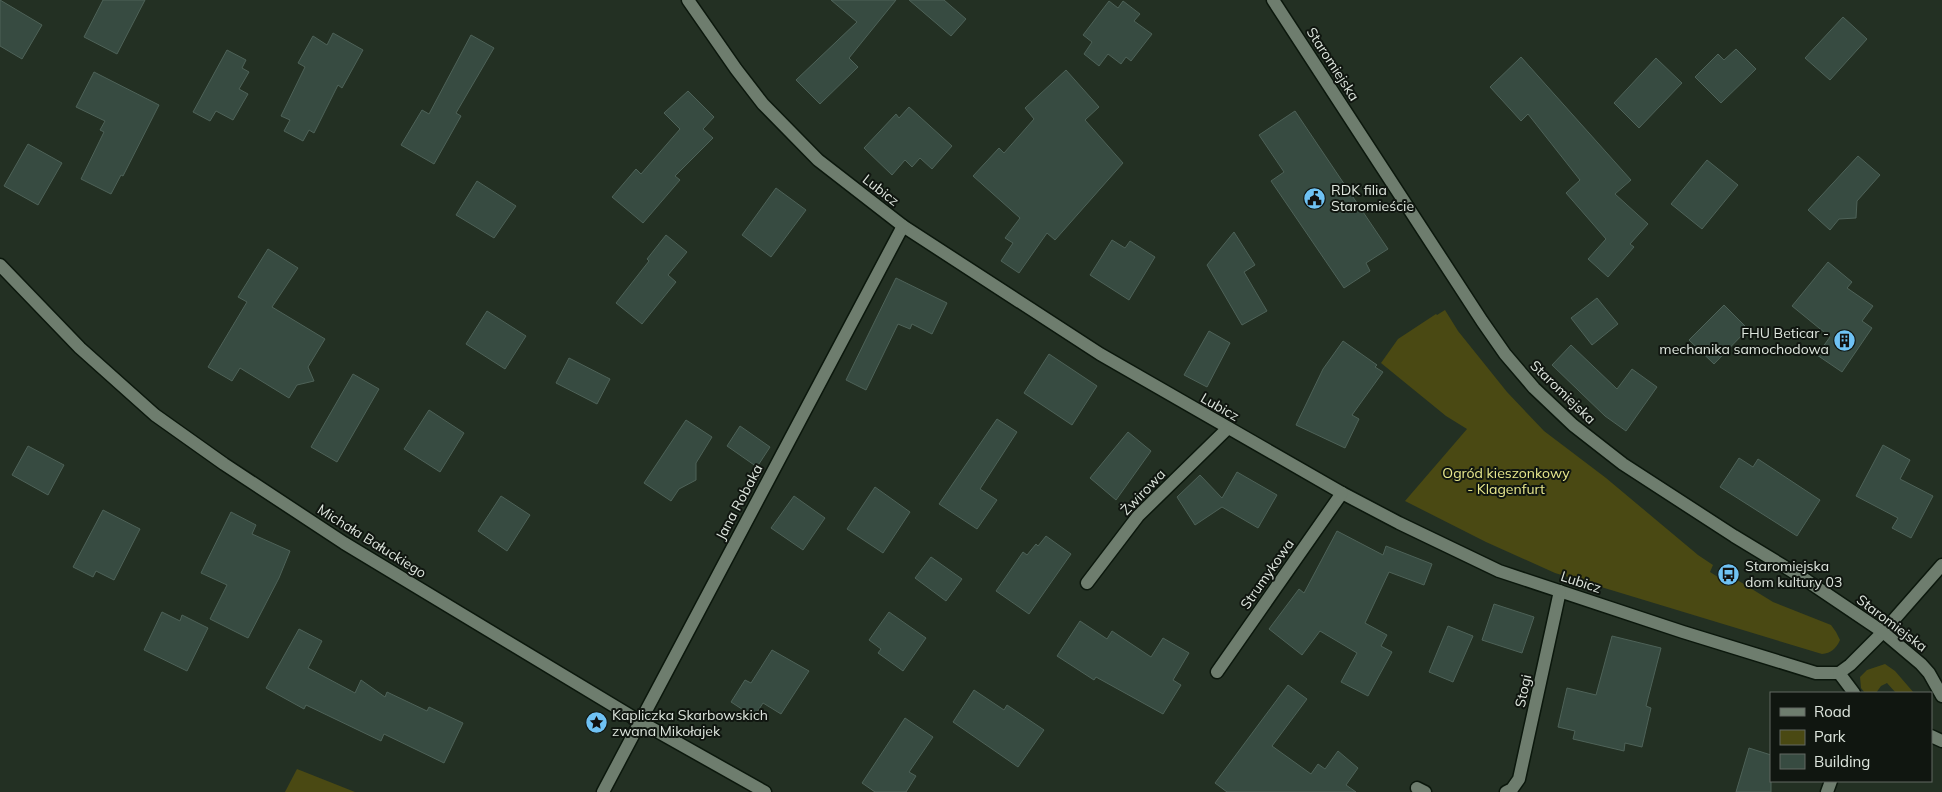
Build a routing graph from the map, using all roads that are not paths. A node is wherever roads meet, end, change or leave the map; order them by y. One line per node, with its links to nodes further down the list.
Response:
1 (688, 0): 3 (street, Lubicz)
2 (1274, 0): 10 (street, Staromiejska)
3 (903, 226): 5 (street, Lubicz); 15 (street, Jana Robaka)
4 (0, 265): 15 (street, Michała Bałuckiego)
5 (1228, 428): 6 (street, Lubicz); 8 (street, Żwirowa)
6 (1342, 493): 9 (street, Lubicz); 11 (street, Strumykowa)
7 (1942, 565): 10 (street)
8 (1087, 583)
9 (1560, 591): 12 (street, Lubicz); 18 (street, Stogi)
10 (1883, 632): 12 (street); 14 (street, Staromiejska)
11 (1217, 672)
12 (1839, 673): 13 (street)
13 (1853, 692)
14 (1942, 696)
15 (640, 721): 16 (street, Jana Robaka); 17 (street, Michała Bałuckiego)
16 (603, 792)
17 (765, 792)
18 (1506, 792)

